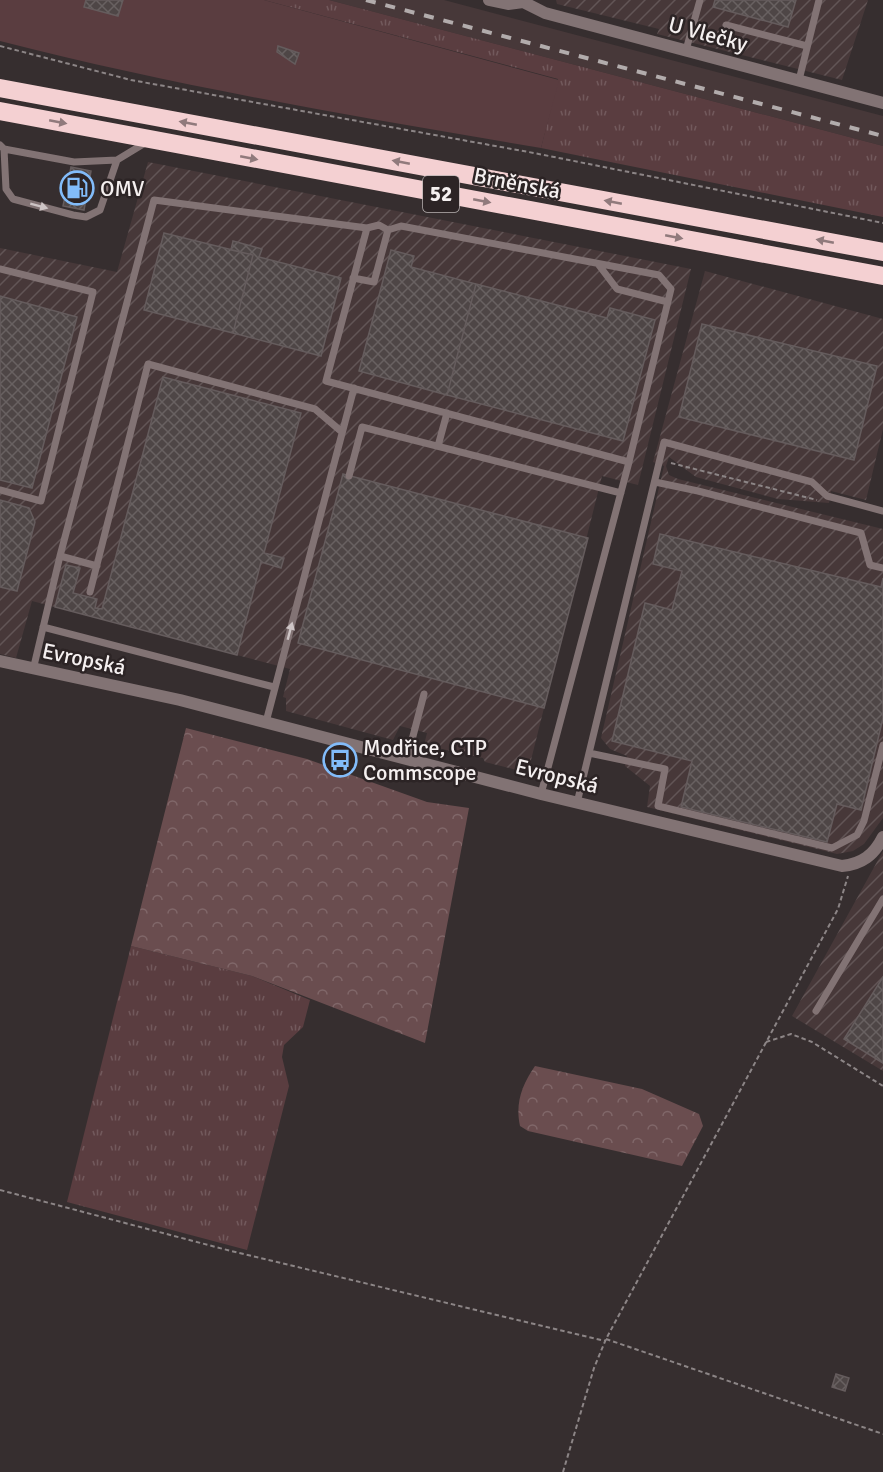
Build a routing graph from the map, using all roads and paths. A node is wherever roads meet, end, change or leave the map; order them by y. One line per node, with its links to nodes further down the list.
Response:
1 (489, 0): 4 (street, U Vlečky)
2 (700, 0): 8 (lane)
3 (819, 0): 7 (lane)
4 (524, 1): 8 (street, U Vlečky)
5 (726, 25): 7 (lane)
6 (0, 46): 16 (path)
7 (807, 46): 9 (lane)
8 (686, 50): 9 (street, U Vlečky)
9 (799, 80): 11 (street, U Vlečky)
10 (0, 88): 19 (highway, Brněnská / 52, one-way to 10)
11 (883, 102)
12 (0, 111): 13 (highway, Brněnská / 52, one-way to 13)
13 (150, 140): 15 (lane); 22 (highway, Brněnská / 52, one-way to 22)
14 (2, 147): 15 (lane); 15 (lane, one-way to 15)
15 (117, 160)
16 (883, 223)
17 (367, 228): 18 (lane); 23 (lane); 37 (lane)
18 (388, 230): 20 (lane); 23 (lane)
19 (883, 252)
20 (598, 264): 24 (lane); 24 (lane)
21 (0, 268): 33 (lane)
22 (883, 276)
23 (353, 278): 25 (lane)
24 (668, 302): 29 (lane)
25 (354, 388): 26 (lane); 27 (lane)
26 (447, 413): 28 (lane); 29 (lane)
27 (342, 432): 38 (lane); 44 (lane, one-way to 27)
28 (438, 446): 31 (lane); 34 (lane)
29 (629, 462): 34 (lane)
30 (671, 463): 35 (path)
31 (349, 476)
32 (655, 482): 36 (lane); 39 (lane); 48 (lane)
33 (0, 490)
34 (621, 493): 50 (lane)
35 (827, 503)
36 (882, 509)
37 (60, 556): 38 (lane); 41 (lane)
38 (97, 566): 40 (lane)
39 (883, 568)
40 (90, 592)
41 (43, 627): 43 (lane); 44 (lane)
42 (0, 662): 43 (street, Evropská)
43 (33, 670): 46 (street, Evropská)
44 (274, 687): 46 (lane)
45 (424, 694): 49 (lane)
46 (266, 722): 49 (street, Evropská)
47 (883, 745): 48 (lane)
48 (589, 753): 51 (lane)
49 (407, 759): 50 (street, Evropská)
50 (541, 794): 51 (street, Evropská)
51 (577, 802): 53 (street, Evropská)
52 (883, 837): 53 (street)
53 (850, 865): 56 (path)
54 (883, 899): 55 (lane)
55 (816, 1011)
56 (766, 1042): 57 (path); 59 (path)
57 (883, 1086)
58 (0, 1191): 59 (path)
59 (605, 1340): 60 (path); 61 (path)
60 (883, 1434)
61 (563, 1472)

